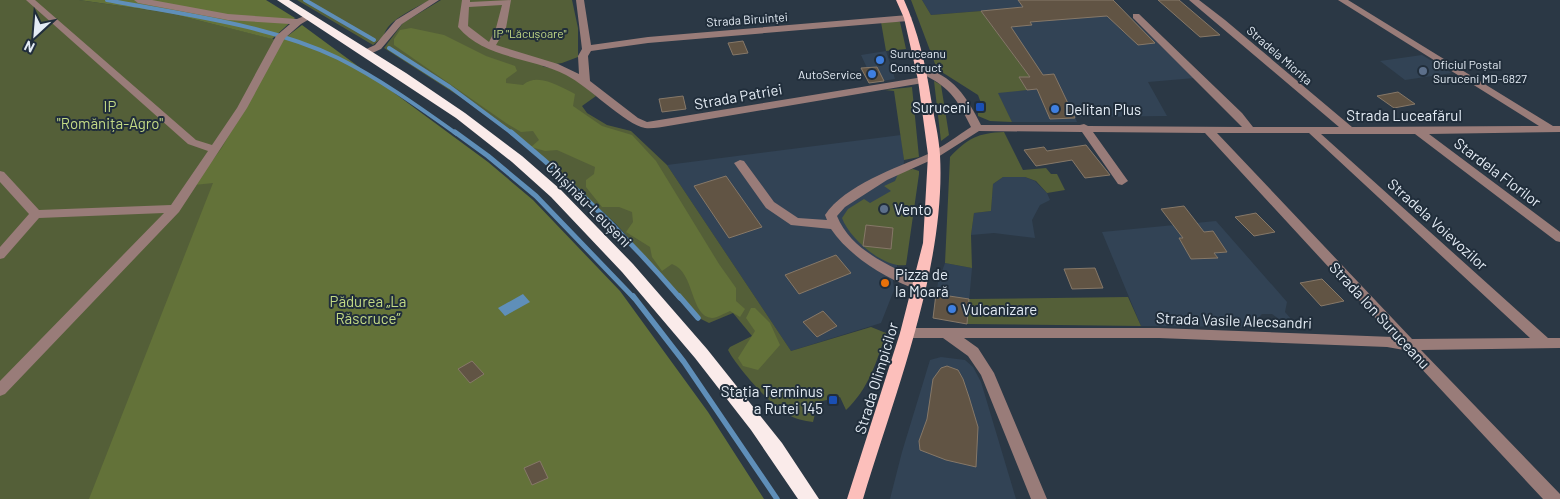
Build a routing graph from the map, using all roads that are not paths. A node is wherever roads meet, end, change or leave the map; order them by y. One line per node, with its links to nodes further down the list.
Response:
1 (30, 0): 29 (street)
2 (138, 0): 13 (street)
3 (282, 0): 13 (highway, Chișinău-Leușeni)
4 (435, 0): 16 (street)
5 (580, 0): 15 (street)
6 (900, 0): 12 (main road, Strada Olimpicilor)
7 (1193, 0): 26 (street, Stradela Miorița)
8 (1342, 0): 28 (street)
9 (507, 1): 10 (street); 14 (street)
10 (466, 2): 14 (street)
11 (1136, 16): 24 (street)
12 (908, 18): 15 (street, Strada Biruinței); 19 (main road, Strada Olimpicilor)
13 (304, 20): 16 (highway, Chișinău-Leușeni); 29 (street)
14 (491, 46): 18 (street)
15 (587, 49): 17 (street)
16 (364, 53): 46 (highway, Chișinău-Leușeni)
17 (582, 60): 18 (street); 20 (street)
18 (554, 66): 20 (street)
19 (922, 75): 20 (street, Strada Patriei); 22 (street); 30 (main road, Strada Olimpicilor)
20 (585, 83)
21 (1084, 127): 22 (street, Strada Luceafărul); 23 (street, Strada Luceafărul); 33 (street)
22 (977, 128): 30 (street, Strada Luceafărul)
23 (1207, 129): 24 (street, Strada Luceafărul); 44 (street, Strada Ion Suruceanu)
24 (1249, 129): 25 (street, Strada Luceafărul)
25 (1311, 130): 26 (street, Strada Luceafărul); 42 (street, Stradela Voievozilor)
26 (1348, 130): 27 (street, Strada Luceafărul)
27 (1418, 131): 28 (street, Strada Luceafărul); 37 (street, Stardela Florilor)
28 (1557, 131)
29 (214, 150): 34 (street)
30 (934, 155): 36 (street, Strada Luceafărul); 39 (main road, Strada Olimpicilor)
31 (740, 163): 36 (street)
32 (0, 175): 35 (street)
33 (1122, 181)
34 (175, 209): 35 (street); 45 (street)
35 (36, 214): 38 (street)
36 (833, 224): 39 (street)
37 (1560, 238)
38 (0, 254)
39 (919, 285): 40 (main road, Strada Olimpicilor)
40 (907, 333): 41 (street, Strada Vasile Alecsandri); 47 (main road, Strada Olimpicilor)
41 (946, 333): 44 (street, Strada Vasile Alecsandri); 48 (street)
42 (1544, 342): 43 (street, Strada Vasile Alecsandri); 44 (street, Strada Vasile Alecsandri)
43 (1560, 343)
44 (1409, 345): 49 (street, Strada Ion Suruceanu)
45 (0, 390)
46 (809, 499)
47 (855, 499)
48 (1039, 499)
49 (1554, 499)

